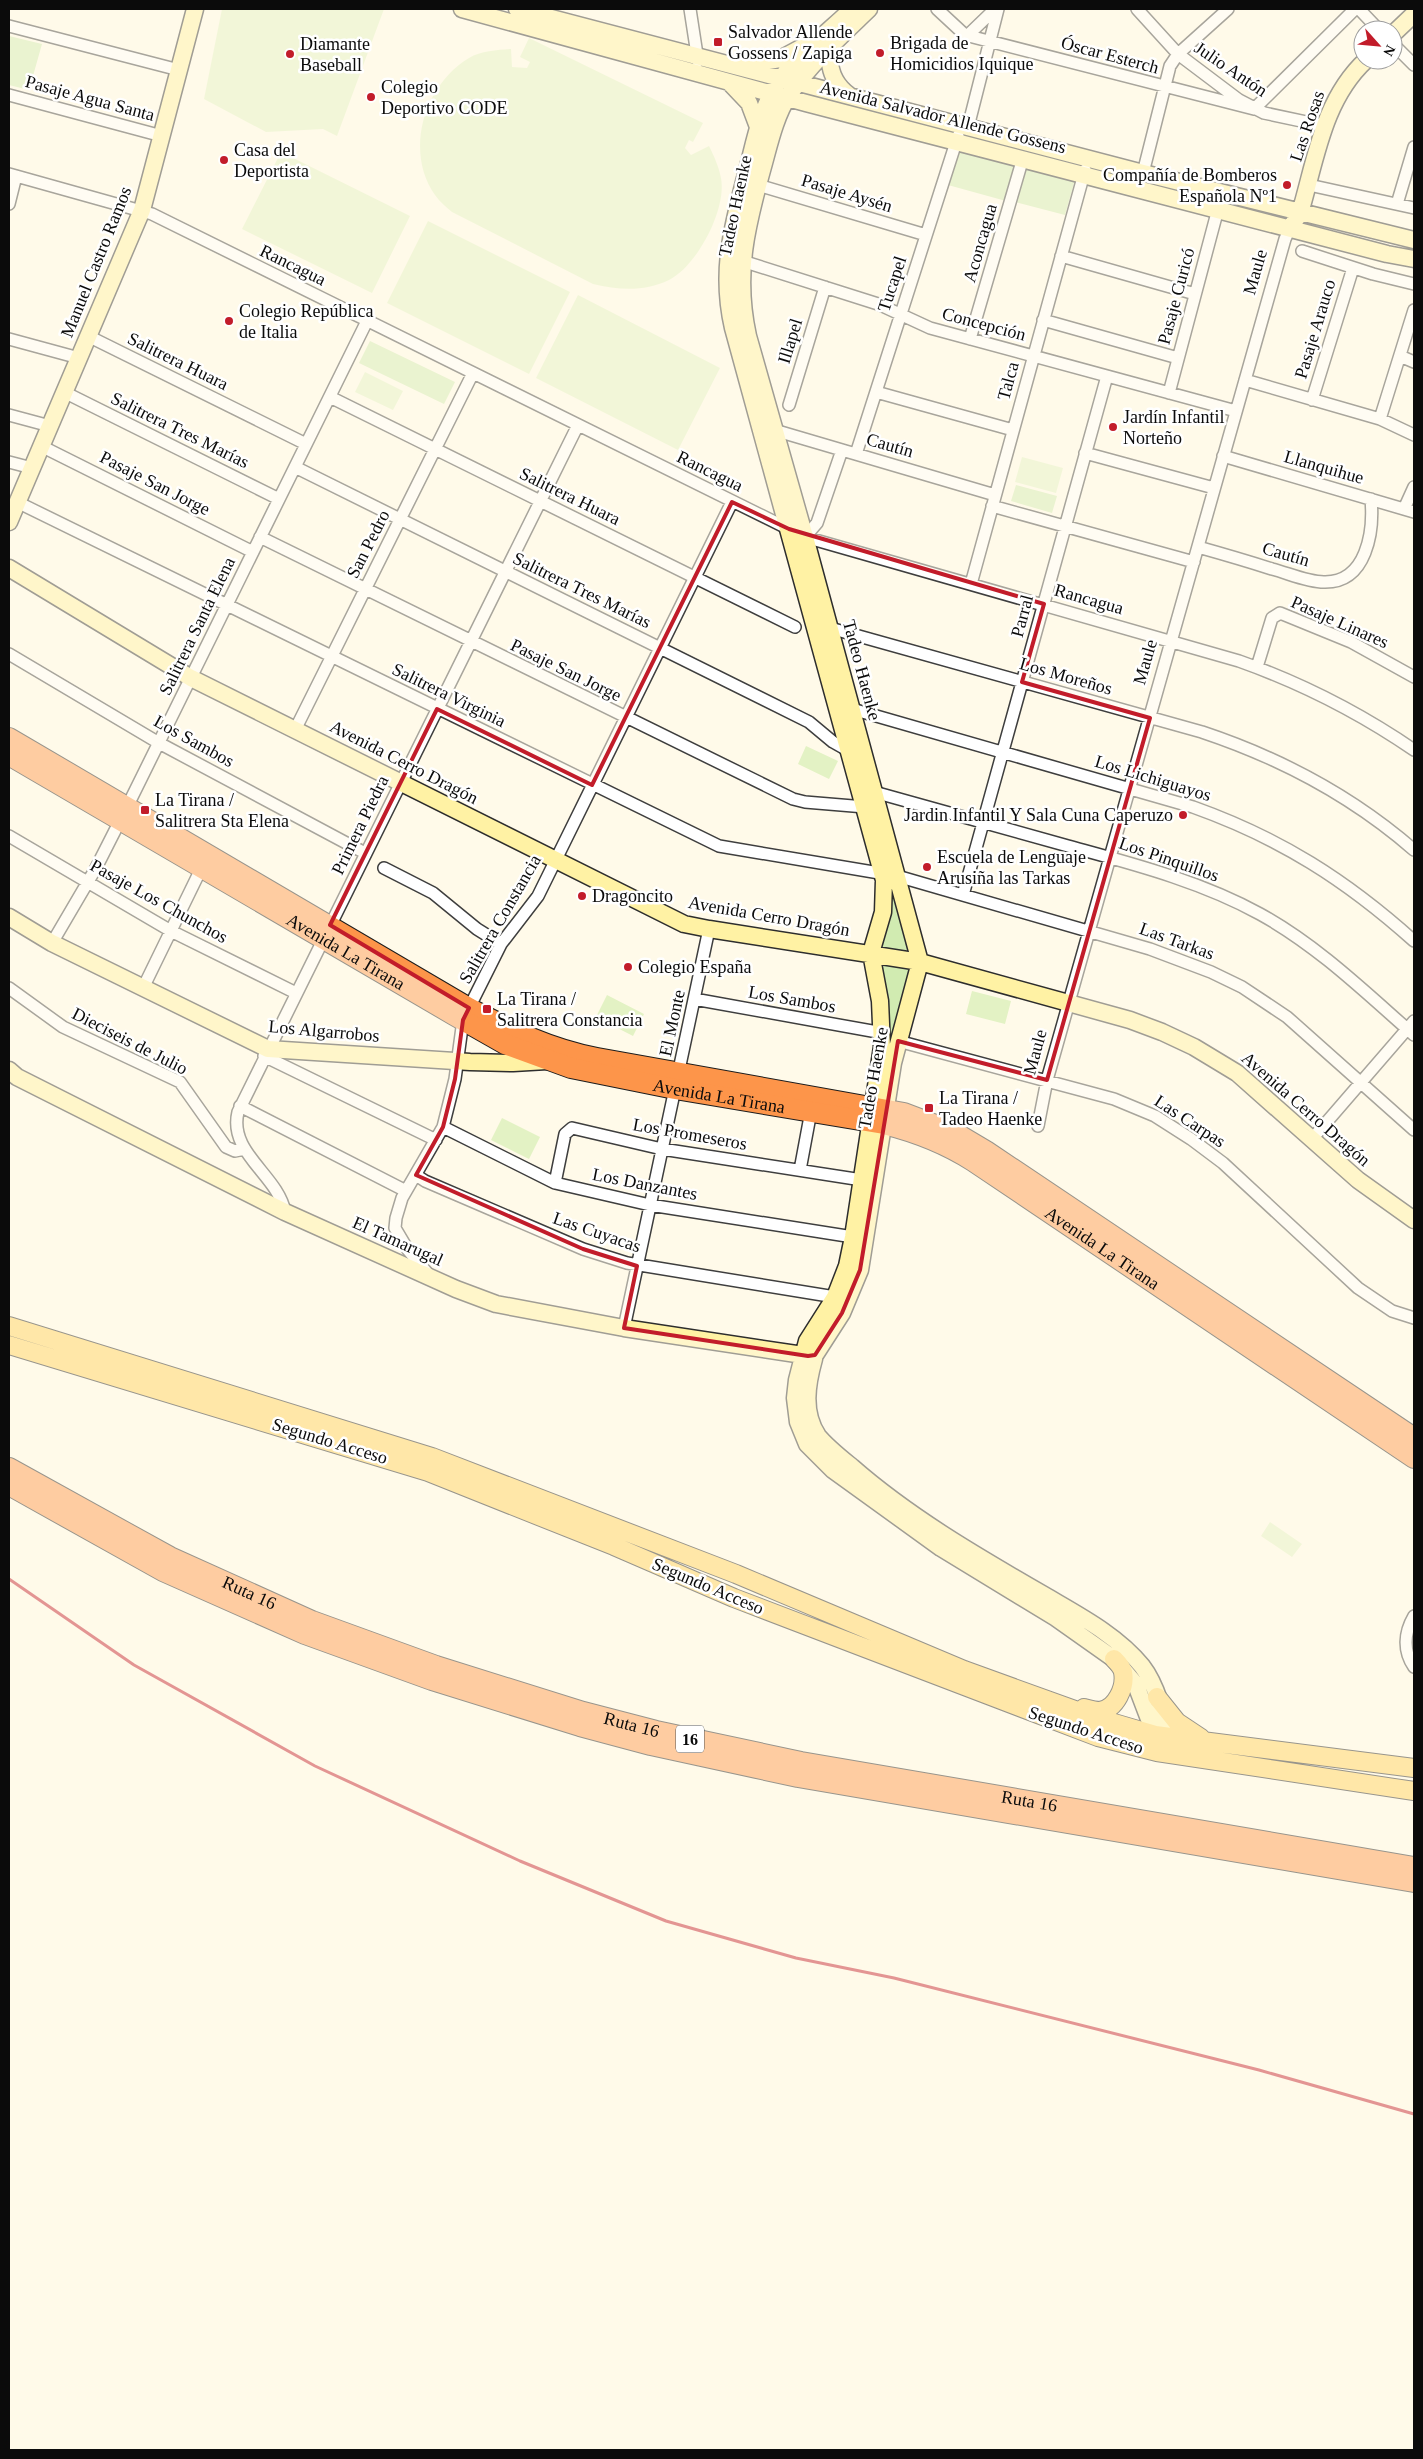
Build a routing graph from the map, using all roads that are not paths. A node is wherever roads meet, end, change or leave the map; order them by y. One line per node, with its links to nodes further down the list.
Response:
1 (195, 9): 24 (street, Manuel Castro Ramos)
2 (462, 9): 22 (street, Avenida Salvador Allende Gossens)
3 (517, 9): 22 (street, Avenida Salvador Allende Gossens)
4 (690, 9): 22 (street)
5 (852, 9): 15 (street, Tadeo Haenke)
6 (870, 9): 19 (street, Tadeo Haenke)
7 (937, 9): 17 (street, Óscar Esterch)
8 (997, 9): 17 (street); 18 (street, Tucapel)
9 (1137, 9): 20 (street, Julio Antón)
10 (1228, 9): 20 (street)
11 (1357, 9): 13 (street); 34 (street)
12 (1414, 14): 14 (street)
13 (1369, 20)
14 (1403, 24)
15 (834, 25): 26 (street); 27 (street, Tadeo Haenke)
16 (9, 26): 24 (street)
17 (967, 36): 18 (street, Óscar Esterch)
18 (990, 41): 29 (street, Óscar Esterch); 37 (street, Tucapel)
19 (830, 46): 28 (street, Tadeo Haenke); 32 (street)
20 (1178, 54): 29 (street); 34 (street, Julio Antón)
21 (1403, 54): 23 (street)
22 (698, 65): 26 (street, Avenida Salvador Allende Gossens)
23 (1414, 65)
24 (179, 70): 38 (street, Manuel Castro Ramos)
25 (1355, 70): 35 (street, Las Rosas)
26 (726, 72): 27 (street, Avenida Salvador Allende Gossens); 30 (street, Avenida Salvador Allende Gossens); 36 (street)
27 (780, 79): 28 (street, Avenida Salvador Allende Gossens); 30 (street, Tadeo Haenke)
28 (798, 83): 32 (street, Avenida Salvador Allende Gossens); 33 (street, Tadeo Haenke)
29 (1164, 87): 34 (street, Óscar Esterch); 42 (street)
30 (771, 93): 33 (street, Avenida Salvador Allende Gossens); 36 (street, Tadeo Haenke)
31 (9, 94): 38 (street, Pasaje Agua Santa)
32 (852, 97): 37 (street, Avenida Salvador Allende Gossens)
33 (788, 98): 37 (street, Avenida Salvador Allende Gossens); 44 (street, Tadeo Haenke)
34 (1254, 109): 35 (street, Julio Antón)
35 (1324, 126): 45 (street, Las Rosas)
36 (758, 127): 57 (street, Tadeo Haenke)
37 (962, 131): 40 (street, Avenida Salvador Allende Gossens); 41 (street, Avenida Salvador Allende Gossens); 53 (street, Tucapel)
38 (162, 136): 50 (street, Manuel Castro Ramos)
39 (1414, 147): 47 (street)
40 (1023, 158): 41 (street, Avenida Salvador Allende Gossens); 68 (street, Aconcagua)
41 (1086, 166): 42 (street, Avenida Salvador Allende Gossens); 49 (street, Avenida Salvador Allende Gossens); 56 (street, Talca)
42 (1143, 173): 51 (street, Avenida Salvador Allende Gossens)
43 (12, 175): 46 (street); 50 (street, Rancagua)
44 (758, 184): 53 (street, Pasaje Aysén); 57 (street, Tadeo Haenke)
45 (1309, 185): 47 (street); 51 (street, Las Rosas)
46 (9, 204)
47 (1397, 204): 48 (street)
48 (1414, 208)
49 (1218, 209): 52 (street, Avenida Salvador Allende Gossens); 62 (street, Pasaje Curicó)
50 (142, 210): 66 (street, Rancagua); 67 (street, Manuel Castro Ramos)
51 (1300, 213): 52 (street, Maule); 54 (street, Avenida Salvador Allende Gossens)
52 (1290, 228): 58 (street, Avenida Salvador Allende Gossens); 77 (street, Maule)
53 (926, 235): 64 (street, Tucapel)
54 (1414, 240)
55 (1302, 251): 59 (street)
56 (1061, 256): 62 (street); 65 (street, Talca)
57 (734, 259): 61 (street, Concepción); 89 (street, Tadeo Haenke); 114 (street, Tadeo Haenke)
58 (1414, 259)
59 (1353, 268): 60 (street); 82 (street, Pasaje Arauco)
60 (1414, 284)
61 (825, 287): 64 (street, Concepción); 83 (street, Illapel)
62 (1195, 294): 73 (street, Pasaje Curicó)
63 (1414, 310): 71 (street)
64 (900, 314): 68 (street, Concepción); 79 (street, Tucapel)
65 (1043, 320): 70 (street, Talca); 73 (street, Concepción)
66 (367, 321): 75 (street, Rancagua); 81 (street, Salitrera Santa Elena)
67 (88, 336): 72 (street, Manuel Castro Ramos); 92 (street, Salitrera Huara)
68 (970, 338): 70 (street, Concepción)
69 (9, 339): 72 (street)
70 (1034, 356): 76 (street, Concepción); 90 (street, Talca)
71 (1400, 356): 74 (street); 86 (street)
72 (79, 358): 78 (street, Manuel Castro Ramos)
73 (1178, 358): 80 (street, Pasaje Curicó)
74 (1414, 362)
75 (473, 373): 87 (street, Rancagua); 94 (street, San Pedro)
76 (1107, 376): 80 (street, Concepción); 96 (street, Parral)
77 (1245, 380): 82 (street); 84 (street, Maule)
78 (64, 392): 88 (street, Manuel Castro Ramos); 104 (street, Salitrera Tres Marías)
79 (876, 392): 90 (street); 97 (street, Tucapel)
80 (1169, 393): 84 (street, Concepción)
81 (330, 397): 92 (street, Salitrera Santa Elena); 94 (street, Salitrera Huara)
82 (1312, 400): 86 (street)
83 (789, 405)
84 (1236, 411): 98 (street, Maule)
85 (9, 415): 88 (street)
86 (1380, 419): 91 (street)
87 (578, 425): 107 (street, Primera Piedra); 109 (street, Rancagua)
88 (50, 426): 93 (street, Manuel Castro Ramos)
89 (774, 430): 95 (street, Cautín); 116 (street, Tadeo Haenke)
90 (1013, 430): 106 (street, Talca)
91 (1414, 435)
92 (306, 444): 100 (street, Salitrera Santa Elena)
93 (41, 446): 101 (street, Manuel Castro Ramos); 118 (street, Pasaje San Jorge)
94 (435, 449): 107 (street, Salitrera Huara); 111 (street, San Pedro)
95 (842, 450): 97 (street, Cautín); 116 (street)
96 (1085, 453): 103 (street); 113 (street, Parral)
97 (856, 454): 106 (street, Cautín)
98 (1223, 456): 103 (street, Maule); 105 (street, Llanquihue)
99 (9, 462): 101 (street)
100 (295, 466): 104 (street, Salitrera Santa Elena); 111 (street, Salitrera Tres Marías)
101 (32, 468): 108 (street, Manuel Castro Ramos)
102 (1414, 487): 110 (street)
103 (1214, 488): 117 (street, Maule)
104 (279, 499): 115 (street, Salitrera Santa Elena)
105 (1371, 499): 110 (street, Llanquihue); 117 (street, Cautín)
106 (994, 500): 113 (street, Cautín); 123 (street, Talca)
107 (540, 501): 121 (street, Primera Piedra); 122 (street, Salitrera Huara)
108 (17, 502): 112 (street, Manuel Castro Ramos); 126 (street, Salitrera Virginia)
109 (732, 502): 114 (street, Rancagua); 122 (street, Salitrera Constancia)
110 (1409, 511)
111 (400, 519): 121 (street, Salitrera Tres Marías); 124 (street, San Pedro)
112 (9, 522)
113 (1065, 526): 119 (street, Cautín); 125 (street, Parral)
114 (788, 529): 116 (street, Rancagua); 146 (street, Tadeo Haenke)
115 (260, 537): 118 (street, Salitrera Santa Elena); 124 (street, Pasaje San Jorge)
116 (805, 537): 123 (street, Rancagua); 128 (street, Tadeo Haenke)
117 (1198, 547): 119 (street, Maule)
118 (253, 552): 126 (street, Salitrera Santa Elena)
119 (1194, 562): 129 (street, Maule)
120 (9, 568): 136 (street, Avenida Cerro Dragón)
121 (506, 571): 130 (street, Primera Piedra); 131 (street, Salitrera Tres Marías)
122 (695, 578): 127 (street, Salitrera Huara); 131 (street, Salitrera Constancia)
123 (971, 584): 125 (street, Rancagua)
124 (365, 589): 130 (street, Pasaje San Jorge); 133 (street, San Pedro)
125 (1044, 604): 129 (street, Rancagua); 137 (street, Parral)
126 (227, 606): 133 (street, Salitrera Virginia); 136 (street, Salitrera Santa Elena)
127 (795, 627)
128 (830, 628): 137 (street, Los Moreños); 139 (street, Tadeo Haenke)
129 (1171, 640): 134 (street, Rancagua); 141 (street, Maule)
130 (470, 642): 138 (street, Primera Piedra); 140 (street, Pasaje San Jorge)
131 (660, 648): 140 (street, Salitrera Constancia); 146 (street, Salitrera Tres Marías)
132 (9, 654): 144 (street, Los Sambos)
133 (331, 657): 138 (street, Salitrera Virginia); 142 (street, San Pedro)
134 (1257, 667): 135 (street, Pasaje Linares); 145 (street, Rancagua)
135 (1414, 677)
136 (191, 678): 142 (street, Avenida Cerro Dragón); 144 (street, Salitrera Santa Elena)
137 (1022, 682): 141 (street, Los Moreños); 147 (street, Parral)
138 (437, 709): 149 (street, Primera Piedra); 150 (street, Salitrera Virginia)
139 (852, 709): 147 (street, Los Lichiguayos); 152 (street, Tadeo Haenke)
140 (625, 718): 150 (street, Salitrera Constancia); 153 (street, Pasaje San Jorge)
141 (1150, 718): 151 (street, Maule); 157 (street, Los Moreños)
142 (295, 730): 149 (street, Avenida Cerro Dragón)
143 (9, 738): 154 (highway, Avenida La Tirana)
144 (159, 743): 154 (street, Salitrera Santa Elena); 158 (street, Los Sambos)
145 (1414, 750)
146 (849, 751): 153 (street, Tadeo Haenke)
147 (1003, 752): 151 (street, Los Lichiguayos); 155 (street, Parral)
148 (9, 755): 154 (highway, Avenida La Tirana)
149 (401, 782): 158 (street, Primera Piedra); 160 (street, Avenida Cerro Dragón)
150 (592, 785): 160 (street, Salitrera Constancia); 163 (street, Salitrera Virginia)
151 (1130, 789): 159 (street, Maule); 171 (street, Los Lichiguayos)
152 (874, 792): 155 (street, Los Pinquillos); 163 (street, Tadeo Haenke)
153 (864, 807): 163 (street, Tadeo Haenke)
154 (123, 814): 161 (highway, Avenida La Tirana); 164 (street, Salitrera Santa Elena); 169 (highway, Avenida La Tirana)
155 (983, 822): 159 (street, Los Pinquillos); 165 (street, Parral)
156 (9, 836): 164 (street, Pasaje Los Chunchos)
157 (1414, 850)
158 (365, 854): 169 (street, Primera Piedra)
159 (1110, 857): 170 (street, Maule); 182 (street, Los Pinquillos)
160 (555, 860): 167 (street, Avenida Cerro Dragón); 173 (street, Salitrera Constancia)
161 (202, 868): 168 (street); 169 (highway, Avenida La Tirana)
162 (384, 868): 173 (street)
163 (889, 874): 165 (street, Las Tarkas); 174 (street, Tadeo Haenke); 175 (street, Tadeo Haenke)
164 (88, 882): 168 (street, Pasaje Los Chunchos); 172 (street, Salitrera Santa Elena)
165 (963, 895): 170 (street, Las Tarkas)
166 (9, 917): 172 (street, Los Algarrobos)
167 (709, 930): 174 (street, Avenida Cerro Dragón); 179 (street, El Monte)
168 (171, 931): 177 (street); 178 (street, Pasaje Los Chunchos)
169 (327, 931): 178 (street, Primera Piedra); 181 (highway, Avenida La Tirana)
170 (1089, 931): 180 (street, Maule); 191 (street, Las Tarkas)
171 (1414, 941)
172 (52, 943): 177 (street, Los Algarrobos)
173 (501, 944): 181 (street, Salitrera Constancia)
174 (871, 953): 175 (street, Avenida Cerro Dragón); 183 (street, Tadeo Haenke)
175 (920, 962): 180 (street, Avenida Cerro Dragón); 184 (street, Tadeo Haenke)
176 (9, 988): 200 (street, Dieciseis de Julio)
177 (142, 988): 185 (street, Los Algarrobos)
178 (296, 993): 185 (street, Primera Piedra)
179 (694, 999): 183 (street, Los Sambos); 190 (street, El Monte)
180 (1069, 1003): 189 (street, Maule); 198 (street, Avenida Cerro Dragón)
181 (466, 1014): 186 (street, Salitrera Constancia); 187 (highway, Avenida La Tirana); 190 (highway, Avenida La Tirana)
182 (1412, 1028): 191 (street)
183 (883, 1032): 194 (street, Tadeo Haenke)
184 (898, 1041): 189 (street, Las Carpas); 194 (street, Tadeo Haenke)
185 (266, 1053): 186 (street, Los Algarrobos); 192 (street, Primera Piedra); 199 (street)
186 (458, 1061): 187 (street, Los Algarrobos); 196 (street, Salitrera Constancia)
187 (547, 1061): 190 (highway, Avenida La Tirana)
188 (11, 1074): 208 (street, El Tamarugal)
189 (1047, 1080): 195 (street, Maule); 214 (street, Las Carpas)
190 (677, 1081): 193 (highway, Avenida La Tirana); 194 (highway, Avenida La Tirana); 201 (street, El Monte)
191 (1361, 1082): 197 (street, Las Tarkas); 198 (street)
192 (240, 1106): 200 (street, Primera Piedra); 206 (street)
193 (811, 1111): 194 (highway, Avenida La Tirana); 202 (street)
194 (879, 1115): 204 (street, Tadeo Haenke); 218 (street, Tadeo Haenke); 219 (highway, Avenida La Tirana); 220 (highway, Avenida La Tirana)
195 (1038, 1126)
196 (443, 1127): 199 (street, Salitrera Constancia); 205 (street, Los Danzantes)
197 (1414, 1130)
198 (1312, 1139): 209 (street, Avenida Cerro Dragón)
199 (436, 1140): 203 (street, Salitrera Constancia)
200 (245, 1149): 208 (street, Primera Piedra)
201 (662, 1149): 202 (street, Los Promeseros); 205 (street, Los Promeseros); 207 (street, El Monte)
202 (800, 1170): 204 (street, Los Promeseros)
203 (416, 1175): 206 (street, Salitrera Constancia); 211 (street, Las Cuyacas)
204 (862, 1180): 210 (street, Tadeo Haenke)
205 (555, 1183): 207 (street, Los Danzantes)
206 (406, 1192): 212 (street, Salitrera Constancia)
207 (650, 1204): 210 (street, Los Danzantes); 211 (street, El Monte)
208 (285, 1212): 212 (street, El Tamarugal)
209 (1414, 1220)
210 (853, 1237): 213 (street, Tadeo Haenke)
211 (637, 1266): 213 (street, Las Cuyacas); 216 (street, El Monte)
212 (430, 1276): 216 (street, El Tamarugal)
213 (836, 1297): 218 (street, Tadeo Haenke)
214 (1414, 1318)
215 (9, 1326): 226 (main road, Segundo Acceso)
216 (624, 1328): 218 (street, El Tamarugal)
217 (9, 1345): 230 (main road, Segundo Acceso)
218 (808, 1350): 224 (street); 227 (street)
219 (1414, 1438)
220 (1414, 1458)
221 (9, 1468): 233 (highway, Ruta 16 / 16)
222 (9, 1485): 234 (highway, Ruta 16 / 16)
223 (1414, 1616): 225 (street)
224 (1114, 1659): 226 (main road); 228 (street)
225 (1414, 1667)
226 (1039, 1697): 228 (main road, Segundo Acceso)
227 (1157, 1697): 228 (street); 229 (main road)
228 (1162, 1736): 229 (main road, Segundo Acceso); 230 (street)
229 (1214, 1742): 231 (main road, Segundo Acceso)
230 (1165, 1753): 232 (main road, Segundo Acceso)
231 (1414, 1768)
232 (1414, 1791)
233 (1414, 1867)
234 (1414, 1882)

